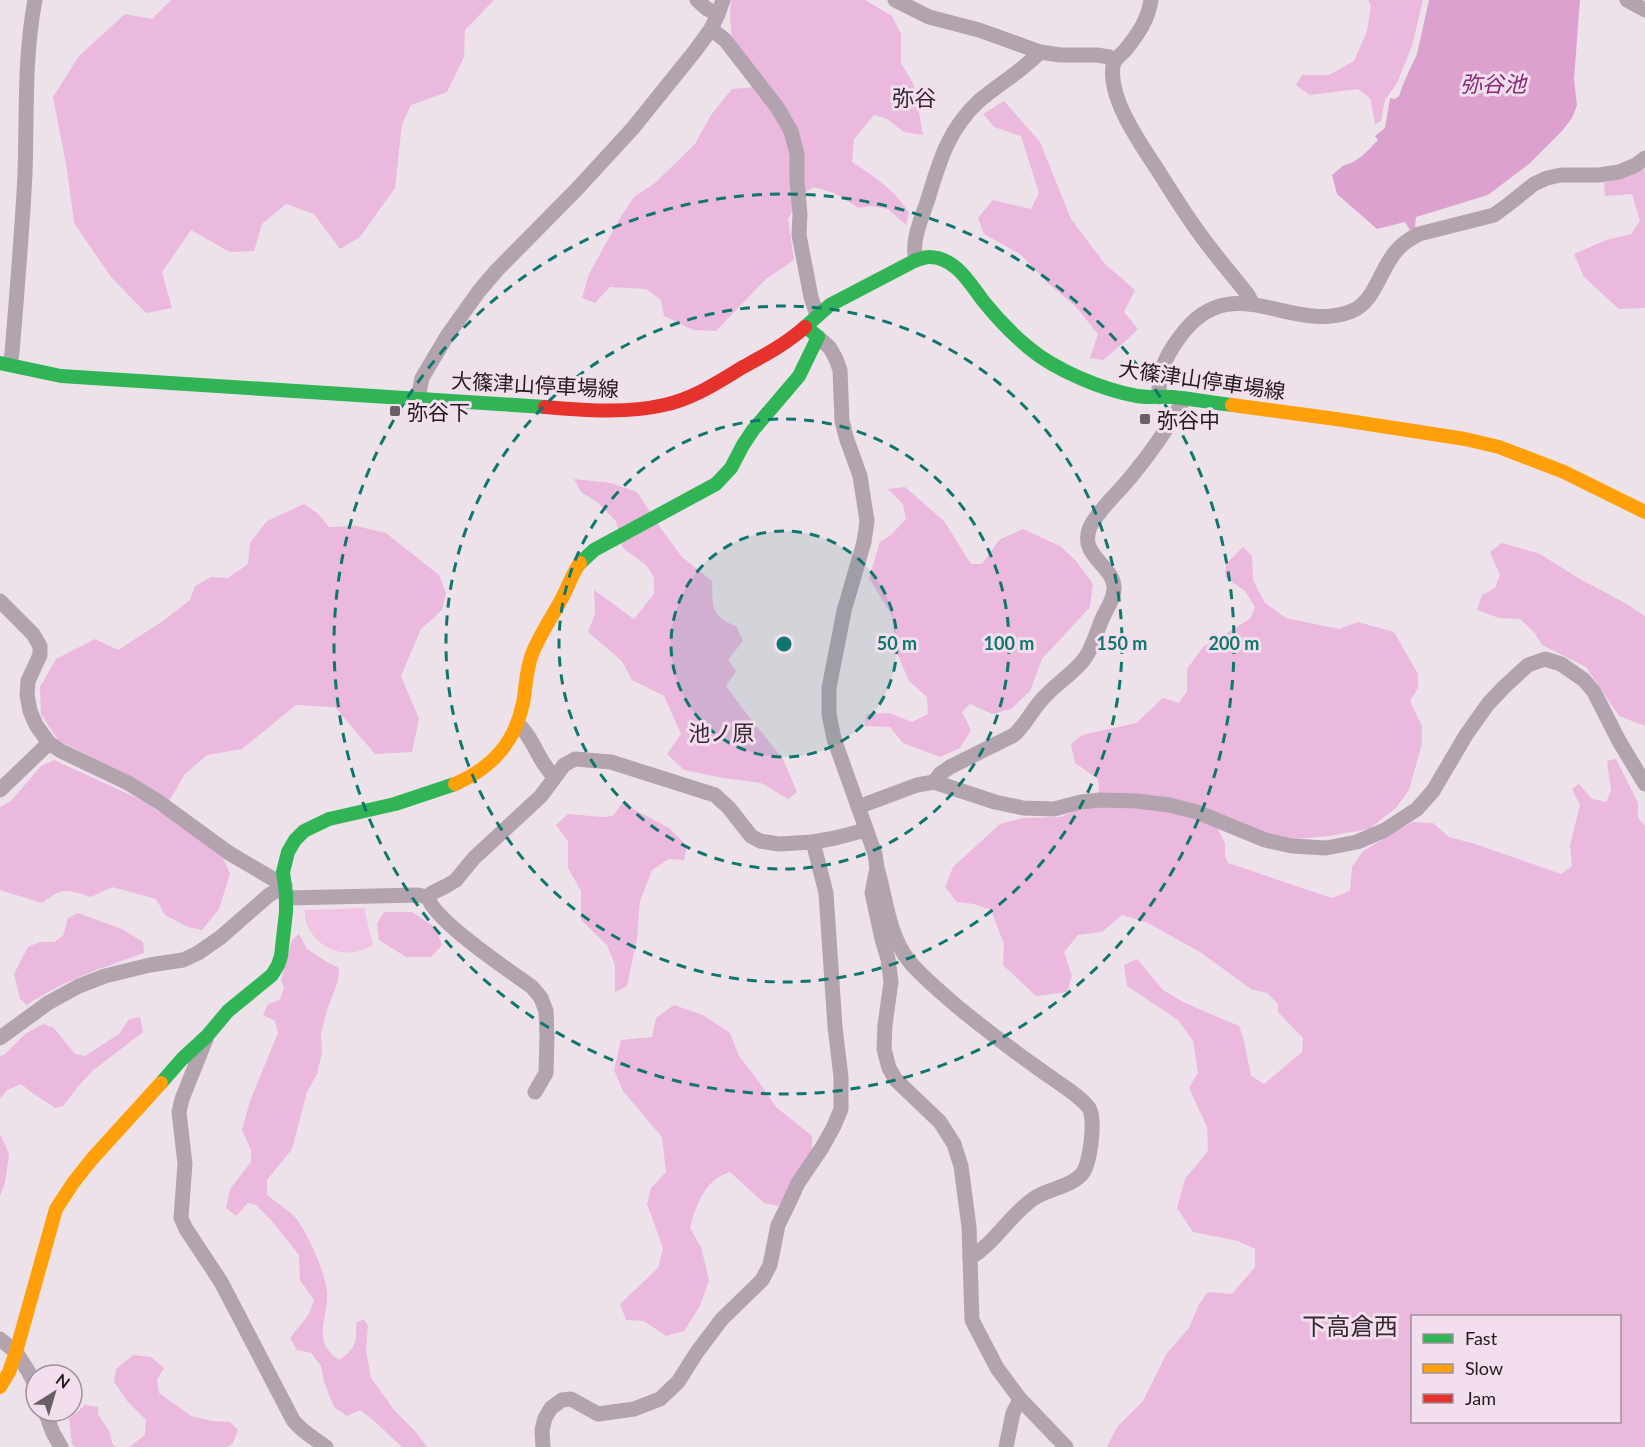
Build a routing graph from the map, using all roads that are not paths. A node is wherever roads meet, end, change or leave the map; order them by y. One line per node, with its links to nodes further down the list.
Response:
1 (35, 0): 17 (street)
2 (697, 0): 6 (street)
3 (895, 0): 9 (street)
4 (1151, 0): 10 (street)
5 (1627, 0): 7 (street)
6 (720, 7): 8 (street)
7 (1645, 10)
8 (711, 29): 14 (street); 19 (street)
9 (1040, 52): 10 (street); 12 (street)
10 (1114, 61): 13 (street)
11 (1645, 158): 13 (street)
12 (916, 260): 14 (main road, 大篠津山停車場線); 18 (main road, 大篠津山停車場線)
13 (1252, 303): 18 (street)
14 (817, 315): 15 (main road, 大篠津山停車場線)
15 (806, 327): 16 (main road); 19 (main road, 大篠津山停車場線)
16 (818, 337): 23 (main road); 29 (street)
17 (5, 364): 19 (main road, 大篠津山停車場線)
18 (1158, 397): 20 (main road, 大篠津山停車場線)
19 (418, 398)
20 (1184, 399): 21 (main road, 大篠津山停車場線); 26 (street)
21 (1645, 512)
22 (0, 601): 24 (street)
23 (518, 723): 25 (street); 33 (main road)
24 (49, 743): 28 (street); 33 (street)
25 (554, 776): 31 (street); 34 (street)
26 (934, 782): 27 (street); 29 (street)
27 (1645, 784)
28 (0, 790)
29 (858, 807): 30 (street)
30 (866, 830): 31 (street); 32 (street)
31 (813, 842): 47 (street)
32 (877, 868): 38 (street); 38 (street)
33 (286, 892): 34 (street); 35 (main road); 36 (street)
34 (428, 897): 37 (street)
35 (207, 1036): 40 (main road); 46 (street)
36 (0, 1038)
37 (535, 1092)
38 (970, 1258): 43 (street)
39 (0, 1339): 40 (street)
40 (16, 1352): 41 (street); 42 (main road)
41 (24, 1365)
42 (0, 1387)
43 (1020, 1399): 48 (street); 49 (street)
44 (49, 1423): 45 (street)
45 (61, 1447)
46 (326, 1447)
47 (543, 1447)
48 (1006, 1447)
49 (1066, 1447)

